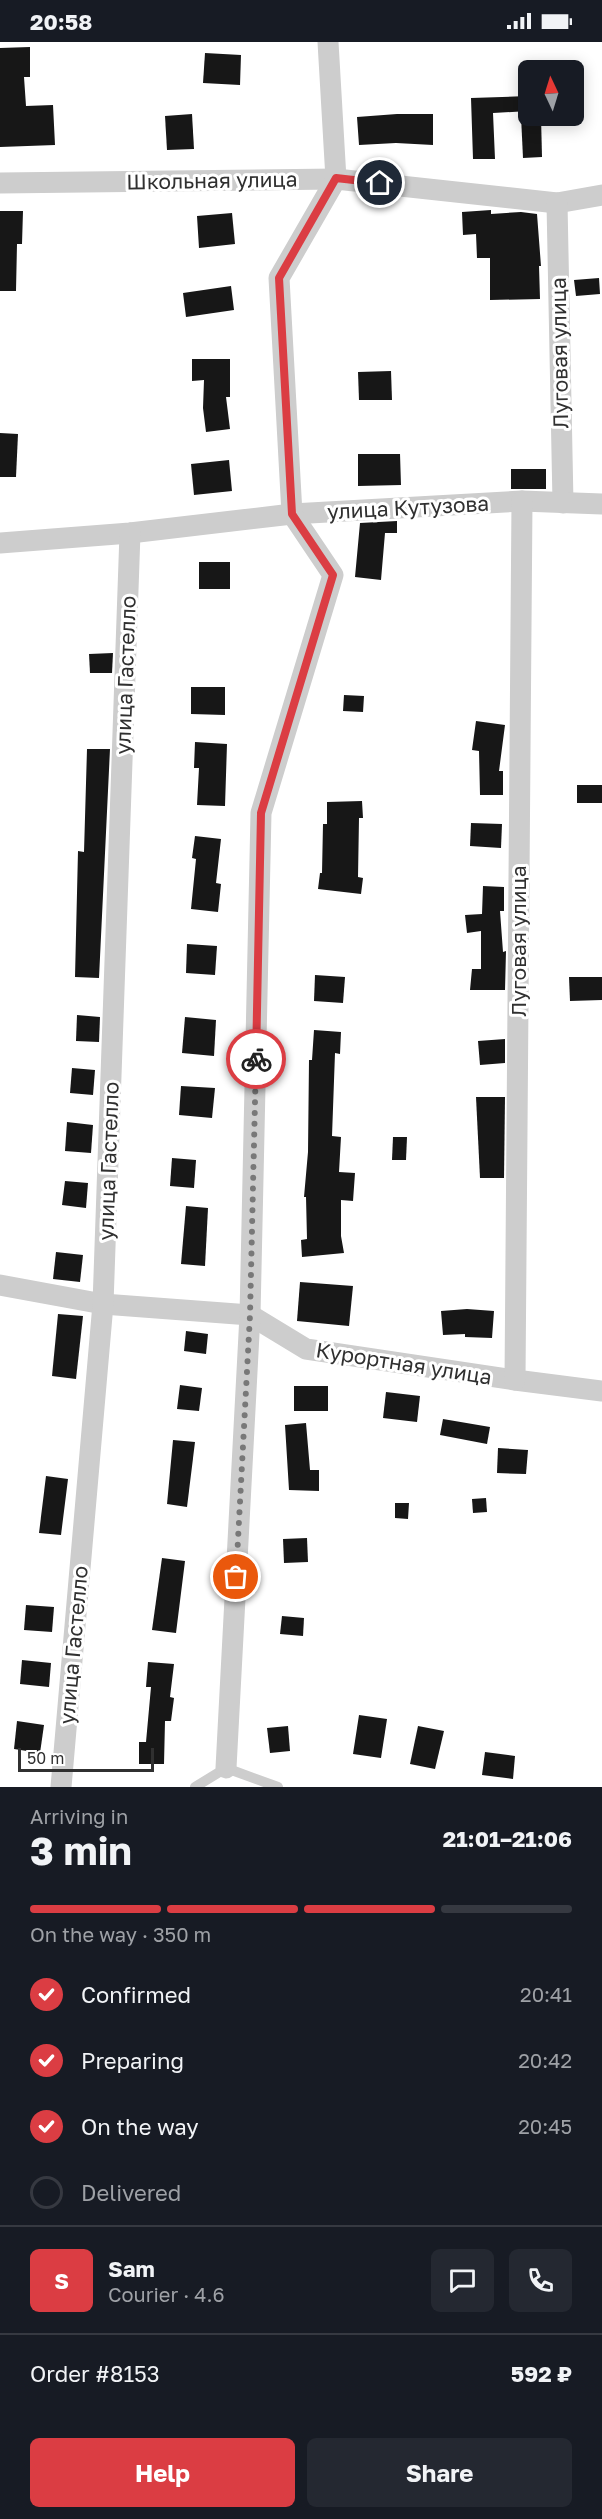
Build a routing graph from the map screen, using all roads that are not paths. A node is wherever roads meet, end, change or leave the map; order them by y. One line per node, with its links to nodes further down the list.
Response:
1 (328, 42): 2 (street)
2 (336, 178): 3 (street, Школьная улица); 5 (street, Школьная улица); 9 (street)
3 (0, 183)
4 (602, 195): 5 (street, Школьная улица)
5 (557, 202): 7 (street, Луговая улица)
6 (522, 501): 7 (street, улица Кутузова); 9 (street, улица Кутузова); 15 (street, Луговая улица)
7 (563, 503): 8 (street, улица Кутузова)
8 (602, 504)
9 (292, 514): 10 (street, улица Кутузова); 14 (street)
10 (130, 533): 11 (street, улица Кутузова); 13 (street, улица Гастелло)
11 (0, 543)
12 (0, 1285): 13 (street, Курортная улица)
13 (103, 1304): 14 (street, Курортная улица); 18 (street, улица Гастелло)
14 (250, 1315): 15 (street, Курортная улица); 17 (street)
15 (515, 1380): 16 (street, Курортная улица)
16 (602, 1391)
17 (226, 1768): 19 (lane); 20 (lane)
18 (61, 1787)
19 (195, 1787)
20 (278, 1787)

